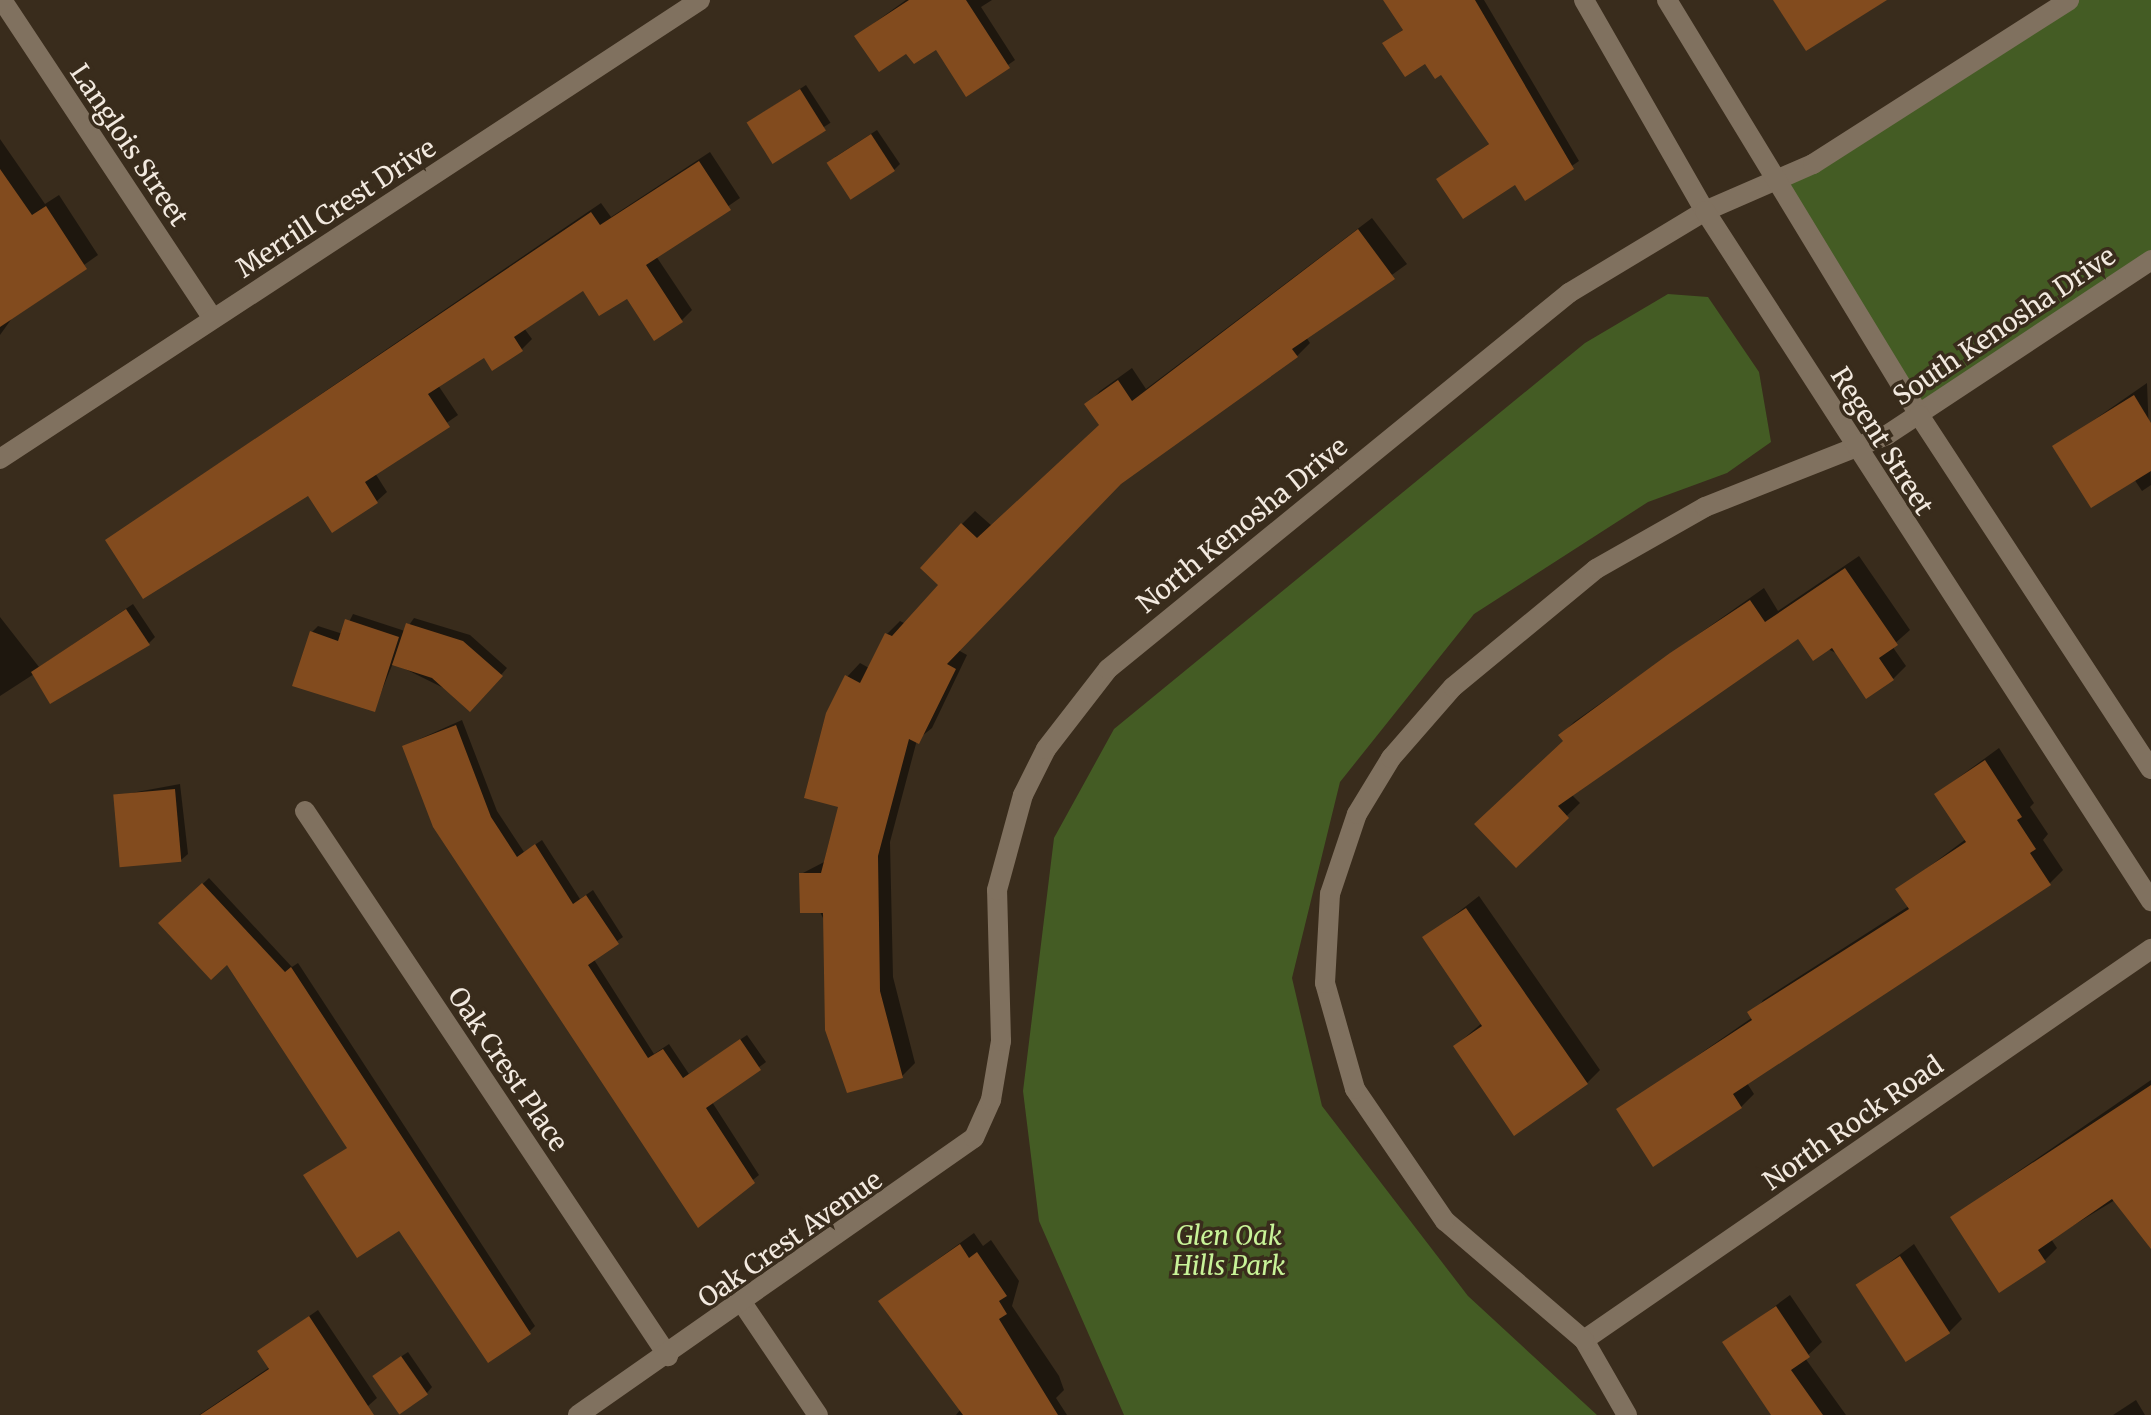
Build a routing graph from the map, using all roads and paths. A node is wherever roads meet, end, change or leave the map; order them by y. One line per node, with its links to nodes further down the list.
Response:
1 (2, 0): 9 (street, Langlois Street)
2 (700, 0): 9 (street, Merrill Crest Drive)
3 (1584, 0): 7 (street, Regent Street)
4 (1667, 0): 6 (street, Regent Street)
5 (2069, 0): 6 (street)
6 (1773, 182): 7 (street, North Kenosha Drive); 10 (street, Regent Street)
7 (1705, 211): 11 (street, Regent Street); 17 (street, North Kenosha Drive)
8 (2151, 260): 10 (street, South Kenosha Drive)
9 (213, 319): 12 (street, Merrill Crest Drive)
10 (1919, 415): 11 (street, South Kenosha Drive); 13 (street, Regent Street)
11 (1857, 450): 15 (street, Regent Street); 19 (street)
12 (0, 459)
13 (2151, 769)
14 (305, 811): 20 (street, Oak Crest Place)
15 (2151, 901)
16 (2151, 949): 19 (street, North Rock Road)
17 (995, 1077): 18 (street, Oak Crest Avenue)
18 (743, 1304): 20 (street, Oak Crest Avenue); 22 (street)
19 (1584, 1340): 23 (street)
20 (668, 1356): 21 (street, Oak Crest Avenue)
21 (578, 1415)
22 (818, 1415)
23 (1627, 1415)

